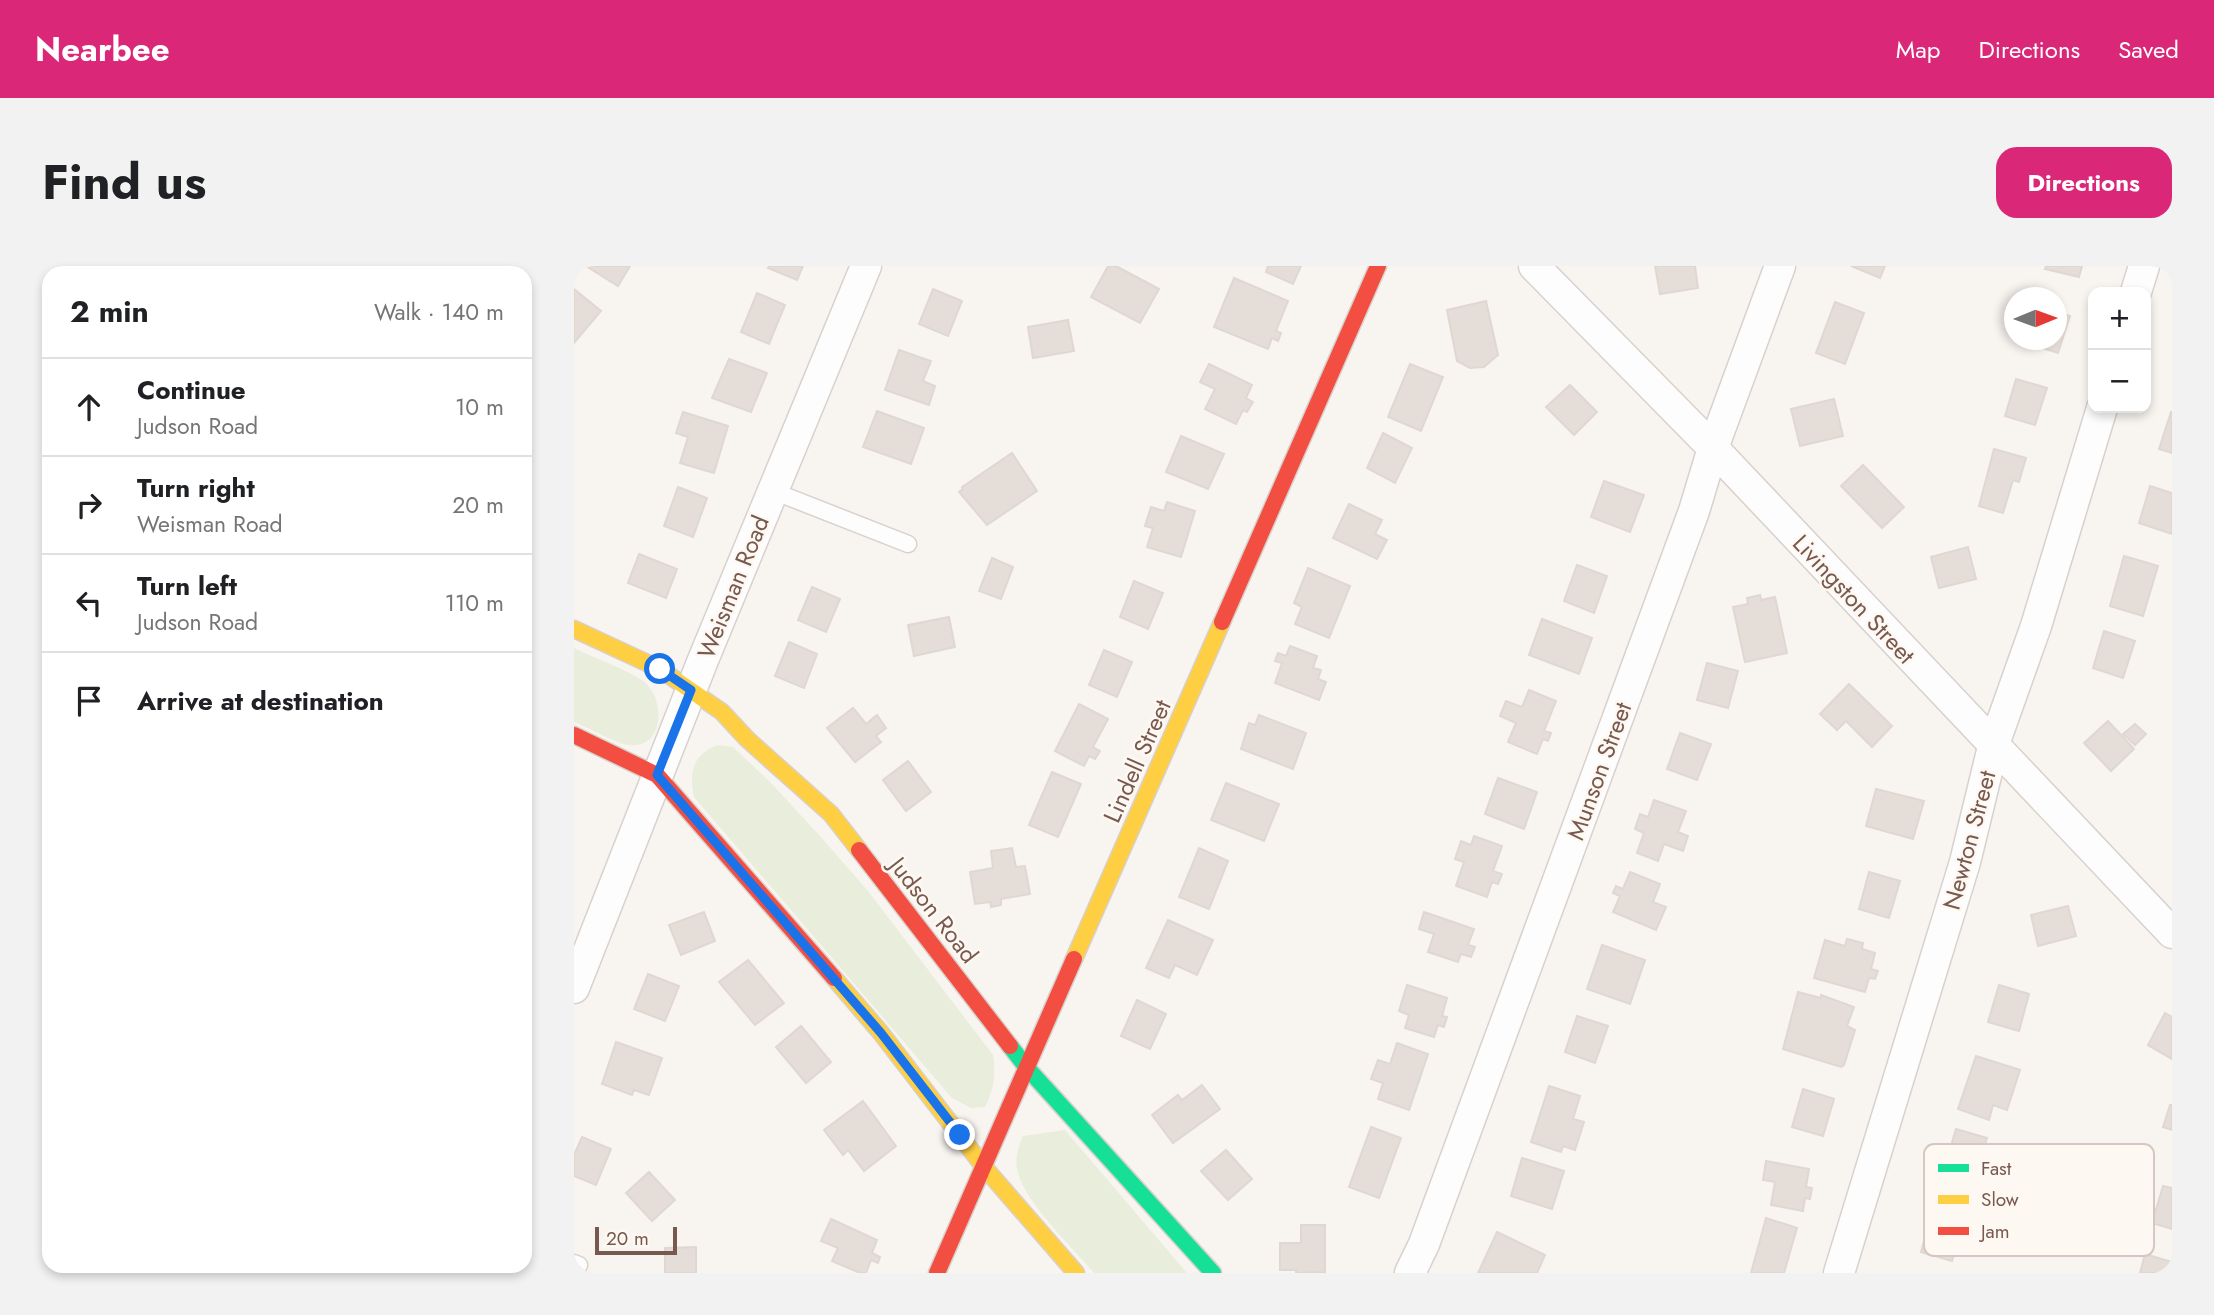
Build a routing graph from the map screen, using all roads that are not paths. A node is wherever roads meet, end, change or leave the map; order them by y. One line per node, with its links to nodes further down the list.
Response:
1 (866, 266): 9 (street, Weisman Road)
2 (1377, 266): 18 (street, Lindell Street)
3 (1534, 266): 8 (street, Livingston Street)
4 (1780, 266): 8 (street, Munson Street)
5 (2144, 266): 6 (street)
6 (2138, 287)
7 (2100, 413): 14 (street, Newton Street)
8 (1713, 448): 14 (street, Livingston Street); 23 (street, Munson Street)
9 (773, 491): 10 (lane); 12 (street, Weisman Road)
10 (908, 544)
11 (574, 629): 12 (street, Judson Road)
12 (691, 690): 15 (street, Weisman Road); 18 (street, Judson Road)
13 (574, 735): 15 (street)
14 (1993, 747): 16 (street, Livingston Street); 24 (street, Newton Street)
15 (657, 775): 17 (street, Weisman Road); 19 (street)
16 (2172, 933)
17 (574, 988)
18 (1028, 1069): 19 (street, Lindell Street); 22 (street, Judson Road)
19 (984, 1167): 20 (street, Lindell Street); 21 (street)
20 (937, 1273)
21 (1076, 1273)
22 (1213, 1273)
23 (1410, 1273)
24 (1839, 1273)

